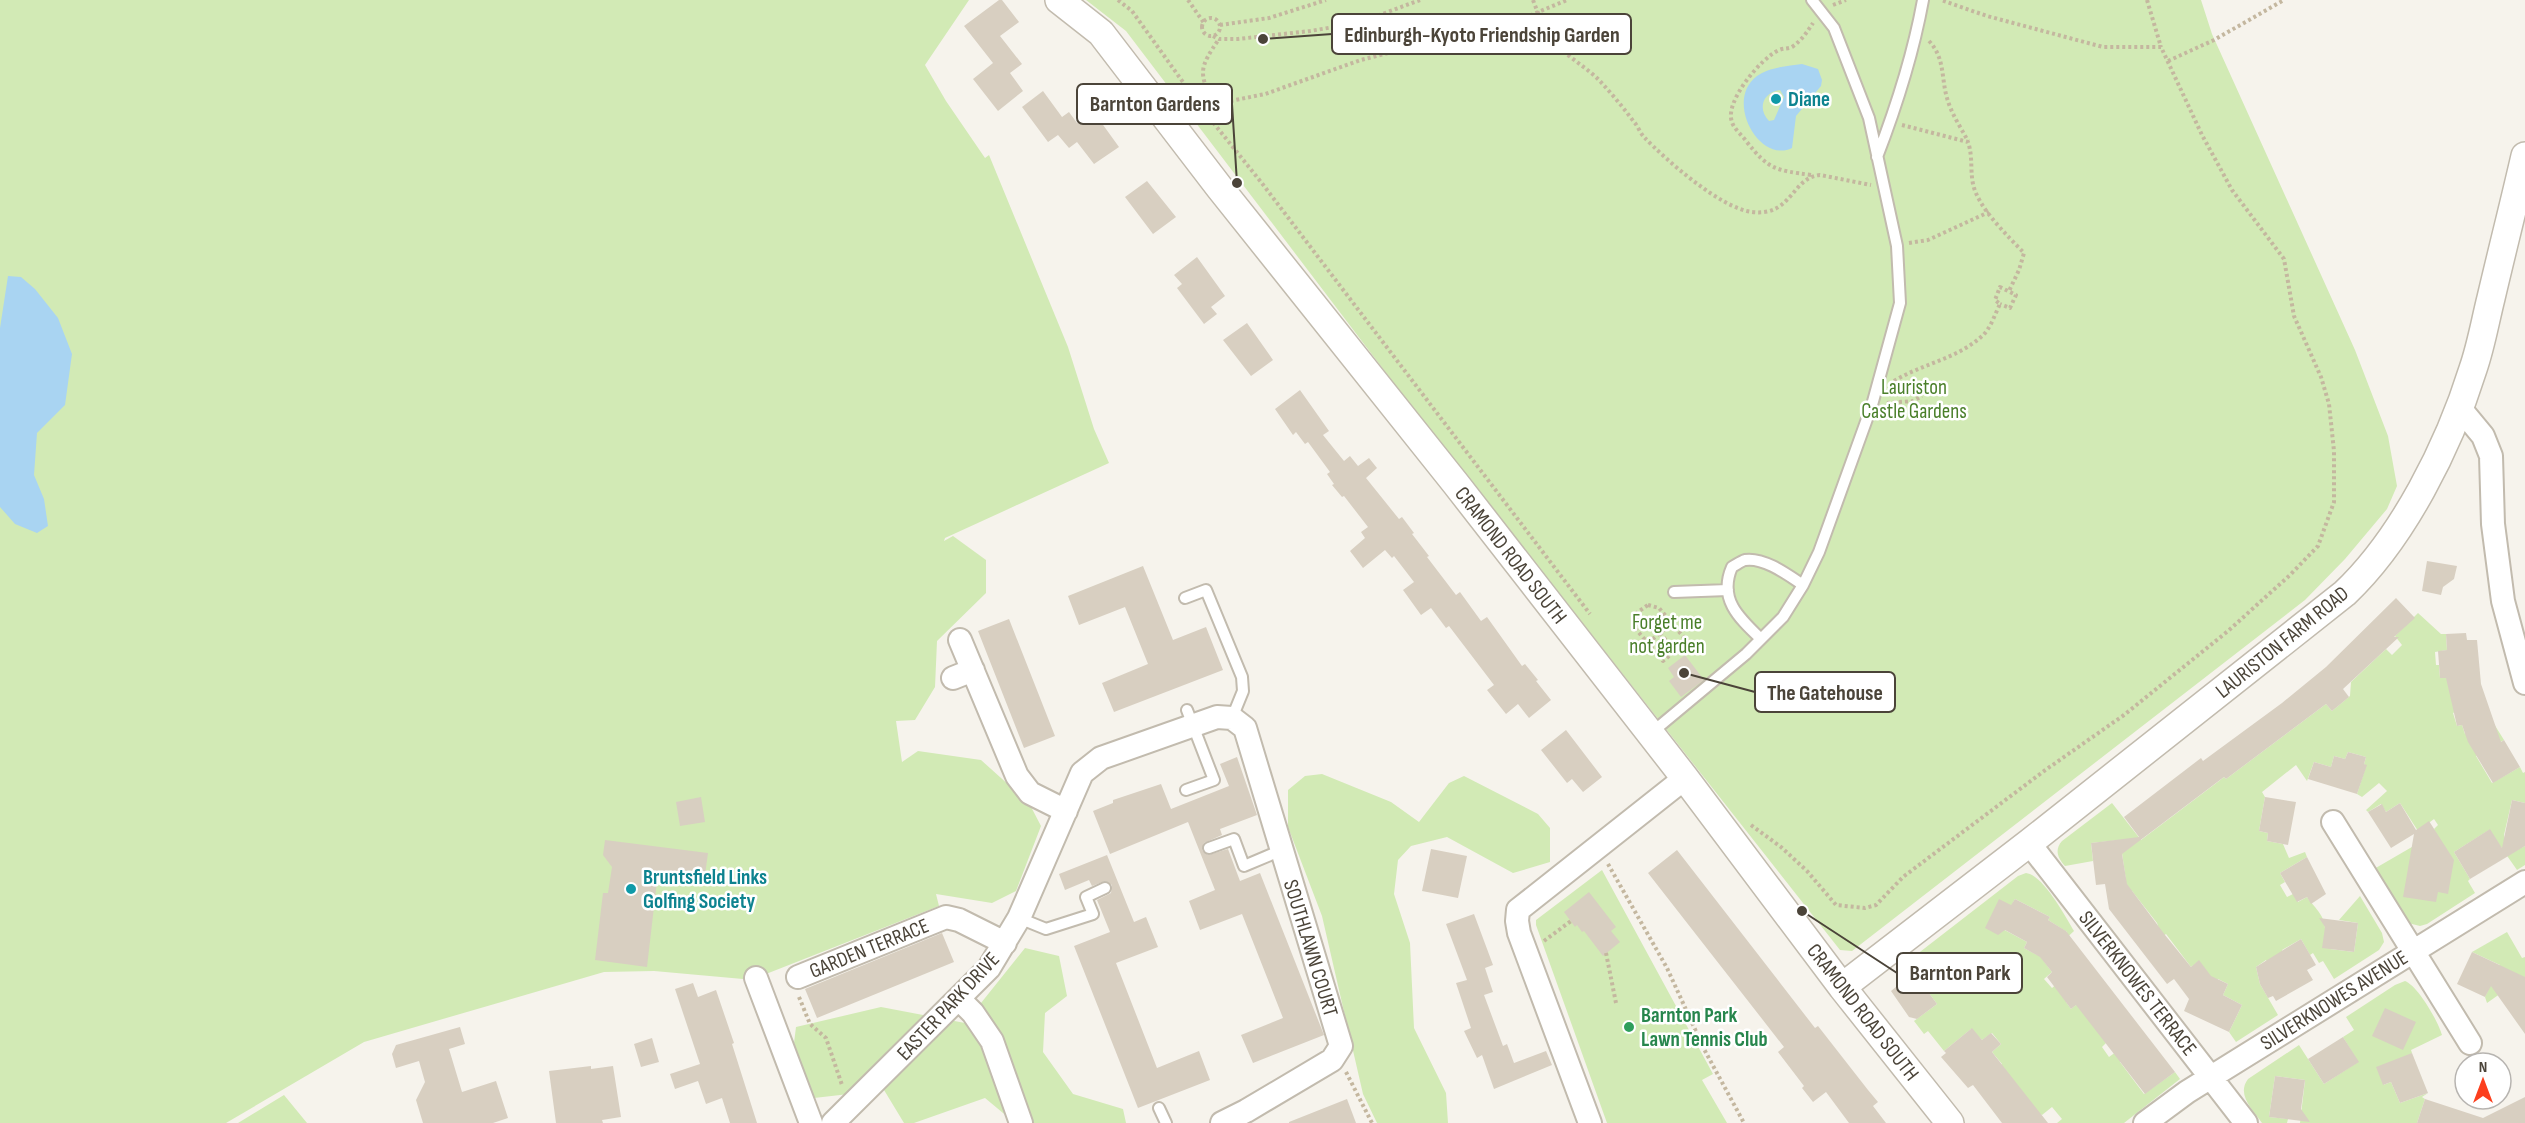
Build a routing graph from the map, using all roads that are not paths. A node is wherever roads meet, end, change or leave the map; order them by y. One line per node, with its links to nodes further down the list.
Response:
1 (1059, 0): 16 (street, CRAMOND ROAD SOUTH)
2 (1812, 0): 5 (lane)
3 (1923, 0): 5 (lane)
4 (2525, 156): 6 (street, LAURISTON FARM ROAD)
5 (1877, 158): 7 (lane)
6 (2459, 407): 13 (street); 21 (street, LAURISTON FARM ROAD)
7 (1803, 585): 8 (lane); 11 (lane)
8 (1728, 590): 9 (lane); 11 (lane)
9 (1674, 592)
10 (1185, 598): 15 (lane)
11 (1761, 639): 16 (lane)
12 (960, 640): 19 (street)
13 (2525, 683)
14 (1190, 718): 15 (street); 18 (lane); 19 (street, EASTER PARK DRIVE)
15 (1232, 718): 23 (street, SOUTHLAWN COURT)
16 (1650, 734): 17 (street, CRAMOND ROAD SOUTH)
17 (1685, 778): 31 (street, CRAMOND ROAD SOUTH); 41 (street)
18 (1186, 790)
19 (1066, 811): 26 (street, EASTER PARK DRIVE)
20 (2333, 822): 28 (street)
21 (2029, 843): 31 (street, LAURISTON FARM ROAD); 34 (street, SILVERKNOWES TERRACE)
22 (1209, 848): 23 (lane)
23 (1282, 850): 40 (street, SOUTHLAWN COURT)
24 (2525, 882): 28 (street, SILVERKNOWES AVENUE)
25 (1105, 888): 26 (lane)
26 (1019, 918): 27 (street, EASTER PARK DRIVE)
27 (1005, 943): 29 (street, GARDEN TERRACE); 32 (street, EASTER PARK DRIVE)
28 (2412, 952): 33 (street); 34 (street, SILVERKNOWES AVENUE)
29 (798, 977)
30 (756, 978): 37 (street)
31 (1842, 987): 42 (street, CRAMOND ROAD SOUTH)
32 (959, 999): 36 (street, EASTER PARK DRIVE); 38 (street)
33 (2470, 1043)
34 (2211, 1077): 43 (street, SILVERKNOWES AVENUE); 44 (street, SILVERKNOWES TERRACE)
35 (1159, 1108): 39 (lane)
36 (840, 1116)
37 (811, 1123)
38 (1021, 1123)
39 (1166, 1123)
40 (1222, 1123)
41 (1590, 1123)
42 (1950, 1123)
43 (2145, 1123)
44 (2246, 1123)

